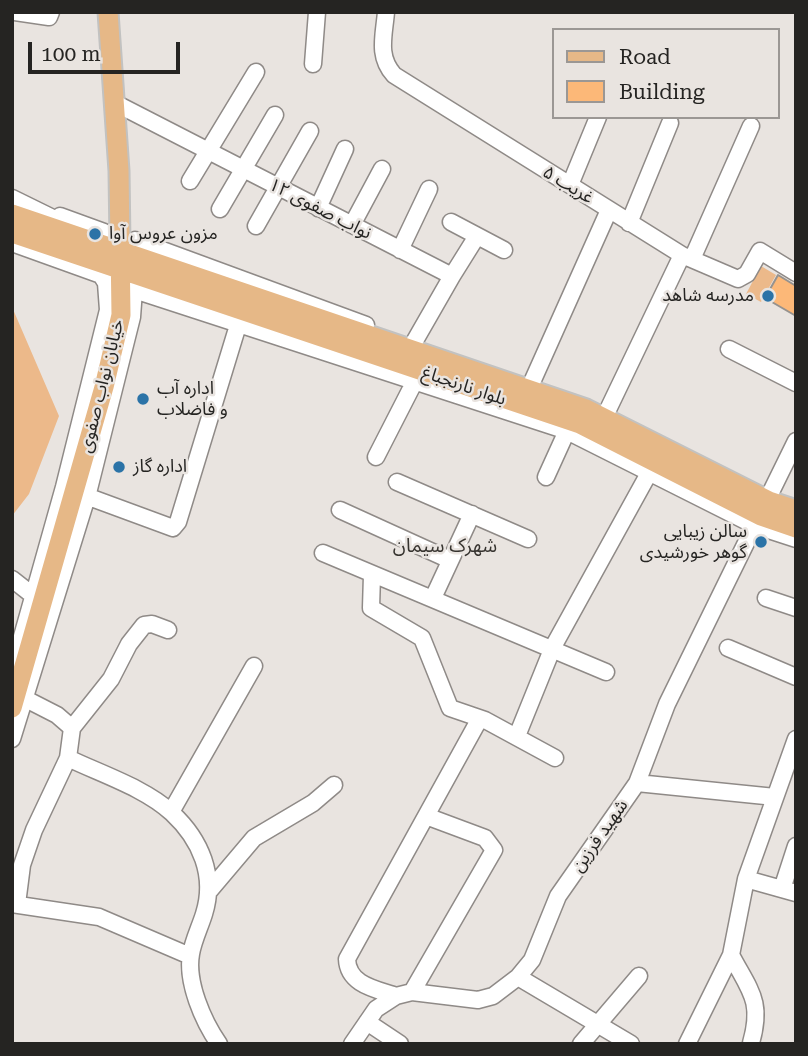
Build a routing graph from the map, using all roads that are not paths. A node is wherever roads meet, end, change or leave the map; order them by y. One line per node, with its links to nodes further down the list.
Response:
1 (15, 12): 2 (street)
2 (51, 12)
3 (108, 12): 8 (main road, خیابان نواب صفوی)
4 (317, 12): 6 (street)
5 (386, 12): 19 (street, غریب ۵)
6 (313, 64)
7 (256, 72): 15 (street)
8 (113, 102): 15 (street, نواب صفوی ۱۲); 35 (main road, خیابان نواب صفوی)
9 (275, 115): 16 (street)
10 (597, 119): 19 (street)
11 (670, 123): 27 (street)
12 (751, 125): 36 (street)
13 (310, 131): 20 (street)
14 (345, 149): 23 (street)
15 (208, 152): 16 (street, نواب صفوی ۱۲); 18 (street)
16 (243, 170): 20 (street, نواب صفوی ۱۲); 24 (street)
17 (382, 170): 28 (street)
18 (190, 181)
19 (570, 186): 25 (street, غریب ۵)
20 (278, 188): 23 (street, نواب صفوی ۱۲); 29 (street)
21 (429, 189): 33 (street)
22 (15, 204): 35 (main road)
23 (318, 208): 28 (street, نواب صفوی ۱۲)
24 (220, 209)
25 (609, 210): 27 (street, غریب ۵); 44 (street)
26 (451, 222): 31 (street)
27 (629, 223): 36 (street, غریب ۵)
28 (352, 225): 33 (street, نواب صفوی ۱۲)
29 (256, 226)
30 (12, 233): 35 (main road)
31 (477, 236): 34 (street); 38 (street)
32 (12, 243): 67 (street)
33 (400, 250): 38 (street, نواب صفوی ۱۲)
34 (504, 250)
35 (126, 254): 39 (main road, بلوار نارنجباغ); 40 (main road, بلوار نارنجباغ); 52 (main road, خیابان نواب صفوی)
36 (687, 257): 37 (street, غریب ۵); 45 (street)
37 (796, 273)
38 (452, 276): 40 (street)
39 (240, 316): 42 (main road, بلوار نارنجباغ); 52 (street); 52 (street)
40 (411, 346): 44 (main road, بلوار نارنجباغ)
41 (729, 349): 43 (street)
42 (418, 376): 44 (main road, بلوار نارنجباغ); 46 (street); 48 (street)
43 (796, 383)
44 (527, 393): 45 (main road, بلوار نارنجباغ); 46 (main road, بلوار نارنجباغ)
45 (606, 414): 54 (main road, بلوار نارنجباغ)
46 (569, 426): 49 (main road, بلوار نارنجباغ); 50 (street)
47 (794, 448): 54 (street, شهید فرزین)
48 (376, 457)
49 (653, 467): 54 (main road, بلوار نارنجباغ); 70 (street)
50 (546, 477)
51 (397, 482): 57 (street)
52 (81, 495): 67 (main road, خیابان نواب صفوی); 76 (street)
53 (796, 500): 54 (street)
54 (765, 509): 56 (main road, بلوار نارنجباغ); 58 (main road, بلوار نارنجباغ); 60 (street); 84 (street, شهید فرزین)
55 (340, 510): 62 (street)
56 (796, 510)
57 (472, 514): 59 (street); 62 (street)
58 (796, 528)
59 (528, 539)
60 (796, 539)
61 (323, 553): 63 (street)
62 (450, 560): 65 (street)
63 (372, 575): 65 (street); 77 (street)
64 (12, 579): 67 (street)
65 (433, 598): 70 (street)
66 (766, 598): 68 (street)
67 (38, 600): 73 (street); 76 (main road, خیابان نواب صفوی)
68 (796, 608)
69 (168, 631): 78 (street)
70 (553, 648): 74 (street); 79 (street)
71 (728, 648): 75 (street)
72 (254, 666): 87 (street)
73 (12, 672)
74 (606, 672)
75 (796, 677)
76 (16, 698): 78 (street); 80 (street)
77 (480, 720): 79 (street); 88 (street)
78 (72, 727): 82 (street)
79 (517, 736): 83 (street)
80 (12, 739)
81 (796, 739): 86 (street)
82 (68, 758): 87 (street); 93 (street)
83 (555, 758)
84 (637, 783): 86 (street); 97 (street, شهید فرزین)
85 (334, 785): 91 (street)
86 (775, 797): 90 (street)
87 (171, 812): 91 (street)
88 (426, 817): 98 (street, شهید فرزین); 98 (street)
89 (796, 846): 92 (street)
90 (746, 879): 92 (street); 94 (street)
91 (210, 890): 95 (street)
92 (789, 891)
93 (15, 904): 95 (street)
94 (731, 955): 101 (street); 107 (street)
95 (190, 956): 102 (street)
96 (639, 976): 100 (street)
97 (518, 977): 98 (street, شهید فرزین); 100 (street)
98 (404, 994): 99 (street)
99 (367, 1022): 103 (street); 104 (street)
100 (597, 1024): 105 (street); 106 (street)
101 (751, 1043)
102 (219, 1044)
103 (352, 1044)
104 (400, 1044)
105 (580, 1044)
106 (631, 1044)
107 (687, 1044)

